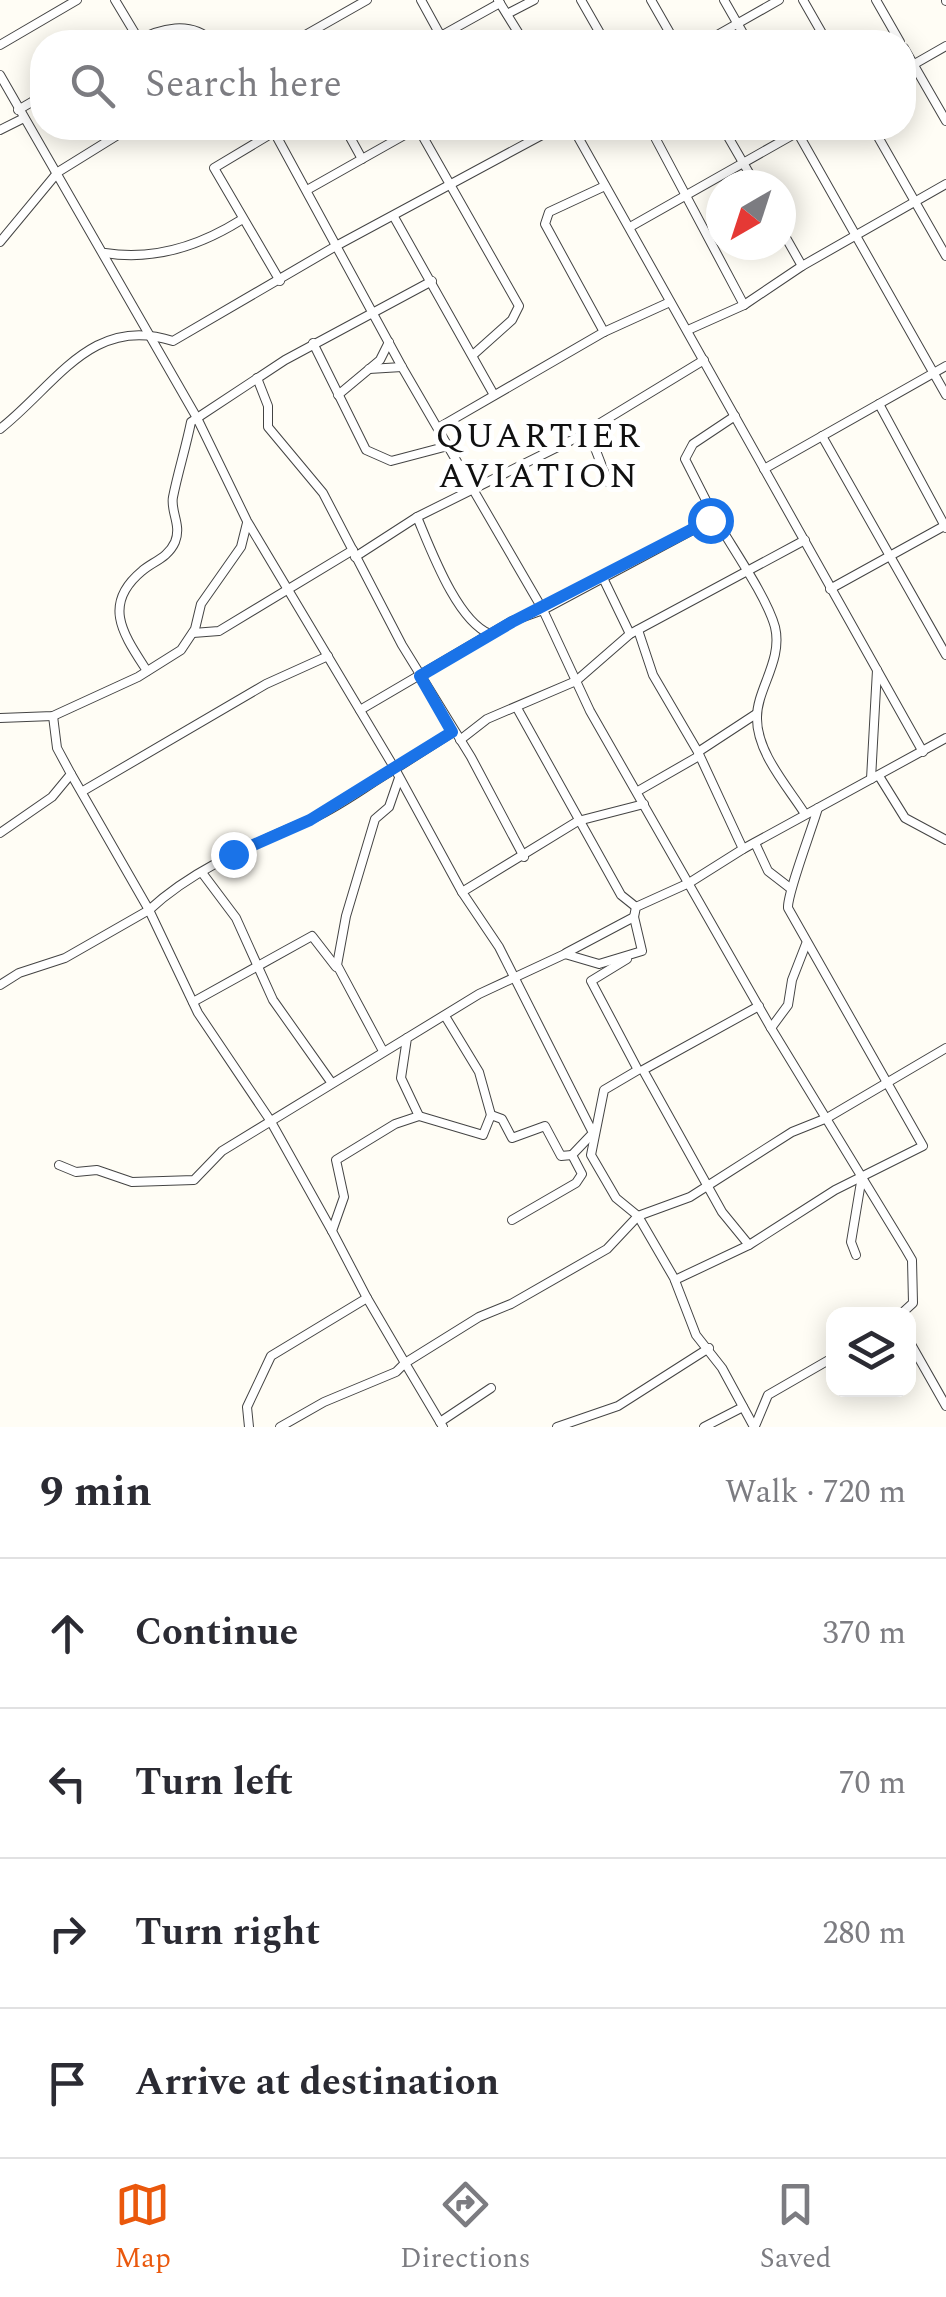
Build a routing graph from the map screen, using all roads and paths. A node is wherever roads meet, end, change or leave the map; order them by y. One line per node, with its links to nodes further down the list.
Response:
1 (76, 0): 26 (street)
2 (115, 0): 15 (street)
3 (367, 0): 16 (street)
4 (421, 0): 17 (street)
5 (534, 0): 13 (street)
6 (581, 0): 20 (street)
7 (652, 0): 21 (street)
8 (724, 0): 14 (street)
9 (779, 0): 14 (street)
10 (803, 0): 24 (street)
11 (876, 0): 25 (street)
12 (499, 2): 13 (street); 18 (street)
13 (507, 14): 19 (street)
14 (738, 24): 22 (street); 23 (street)
15 (131, 30)
16 (316, 30)
17 (437, 30)
18 (456, 30)
19 (517, 30)
20 (598, 30)
21 (668, 30)
22 (727, 30)
23 (741, 30)
24 (820, 30)
25 (893, 30)
26 (0, 45)
27 (946, 46): 28 (street)
28 (916, 62)
29 (916, 69): 33 (street)
30 (0, 75): 32 (street)
31 (30, 106): 32 (street)
32 (21, 114): 34 (street); 35 (street)
33 (946, 121)
34 (30, 128)
35 (0, 130)
36 (38, 140): 53 (street)
37 (110, 140): 53 (street)
38 (257, 140): 61 (street)
39 (279, 140): 57 (street)
40 (352, 140): 50 (street)
41 (396, 140): 50 (street)
42 (425, 140): 56 (street)
43 (534, 140): 56 (street)
44 (580, 140): 55 (street)
45 (656, 140): 58 (street)
46 (730, 140): 51 (street)
47 (780, 140): 51 (street)
48 (805, 140): 63 (street)
49 (881, 140): 59 (street)
50 (362, 158): 57 (street)
51 (742, 162): 52 (street); 58 (street)
52 (747, 170)
53 (58, 172): 64 (street); 66 (street)
54 (946, 184): 59 (street)
55 (605, 186): 62 (street); 76 (street)
56 (450, 187): 60 (street); 82 (street)
57 (307, 190): 65 (street)
58 (687, 197): 62 (street); 73 (street)
59 (915, 202): 63 (street); 68 (street)
60 (394, 218): 65 (street); 71 (street)
61 (241, 220): 66 (street); 70 (street)
62 (630, 227): 72 (street)
63 (856, 236): 69 (street); 87 (street)
64 (0, 242)
65 (336, 246): 70 (street); 74 (street)
66 (105, 253): 77 (street)
67 (796, 255): 69 (street)
68 (946, 256)
69 (802, 266): 73 (street)
70 (280, 281): 78 (street)
71 (432, 282): 74 (street); 82 (street)
72 (670, 302): 75 (street); 76 (street)
73 (744, 305): 75 (street)
74 (372, 312): 79 (street); 80 (street)
75 (688, 330): 83 (street)
76 (604, 332): 91 (street)
77 (150, 333): 78 (street); 81 (street); 98 (street)
78 (173, 341): 81 (street)
79 (389, 342): 85 (street); 86 (street)
80 (313, 344): 88 (street); 89 (street)
81 (160, 351): 92 (street)
82 (474, 354): 91 (street)
83 (704, 360): 95 (street); 99 (street)
84 (946, 366): 87 (street)
85 (402, 367): 86 (street); 97 (street)
86 (369, 369): 89 (street)
87 (934, 373): 90 (street); 93 (street)
88 (257, 378): 94 (street); 110 (street)
89 (338, 395): 101 (street)
90 (946, 395)
91 (494, 396): 97 (street)
92 (187, 400): 94 (street); 96 (street)
93 (879, 404): 100 (street); 108 (street)
94 (213, 405): 96 (street)
95 (735, 416): 102 (street); 106 (street)
96 (196, 418): 107 (street); 123 (street)
97 (438, 428): 101 (street)
98 (0, 429)
99 (588, 430): 103 (street); 104 (street)
100 (822, 436): 102 (street); 111 (street)
101 (448, 446): 104 (street)
102 (764, 469): 109 (street)
103 (608, 482)
104 (473, 488): 105 (street); 116 (street)
105 (417, 518): 110 (street); 119 (street)
106 (714, 518): 112 (street); 113 (street)
107 (247, 521): 114 (street); 118 (street)
108 (946, 526): 111 (street)
109 (806, 540): 112 (street); 115 (street)
110 (354, 553): 114 (street); 124 (street)
111 (887, 558): 115 (street); 120 (street)
112 (746, 571): 117 (street); 128 (street)
113 (603, 578): 116 (street); 117 (street)
114 (288, 589): 118 (street); 121 (street)
115 (830, 589): 122 (street)
116 (542, 610): 119 (street); 125 (street)
117 (634, 632): 125 (street); 135 (street)
118 (192, 633): 123 (street)
119 (490, 634): 124 (street)
120 (946, 655)
121 (328, 656): 127 (street); 140 (street)
122 (876, 670): 134 (street); 138 (street)
123 (148, 671): 129 (street)
124 (420, 676): 127 (street); 131 (street)
125 (576, 682): 126 (street); 139 (street)
126 (518, 708): 133 (street); 144 (street)
127 (360, 710): 136 (street)
128 (756, 714): 135 (street); 143 (street)
129 (53, 716): 130 (street); 137 (street)
130 (0, 718)
131 (452, 732): 133 (street); 136 (street)
132 (946, 738): 134 (street)
133 (460, 740): 149 (street)
134 (924, 752): 138 (street)
135 (698, 754): 139 (street); 148 (street)
136 (397, 773): 150 (street); 153 (street); 160 (street)
137 (70, 774): 140 (street); 145 (street)
138 (875, 777): 142 (street); 146 (street)
139 (638, 791): 141 (street)
140 (83, 792): 154 (street)
141 (644, 804): 144 (street); 151 (street)
142 (818, 808): 143 (street); 152 (street)
143 (805, 814): 147 (street)
144 (578, 821): 149 (street); 155 (street)
145 (0, 833)
146 (946, 840)
147 (755, 842): 148 (street); 152 (street)
148 (743, 849): 151 (street)
149 (524, 857): 153 (street)
150 (202, 874): 154 (street); 159 (street)
151 (689, 883): 155 (street); 164 (street)
152 (790, 888): 156 (street)
153 (462, 892): 161 (street)
154 (149, 910): 162 (street); 163 (street)
155 (635, 912): 157 (street); 158 (street)
156 (806, 944): 166 (street); 170 (street)
157 (642, 951): 158 (street); 176 (street)
158 (565, 954): 161 (street)
159 (258, 968): 160 (street); 163 (street); 171 (street)
160 (341, 976): 169 (street)
161 (514, 981): 165 (street); 176 (street)
162 (0, 985)
163 (193, 1002): 175 (street)
164 (758, 1006): 166 (street); 180 (street)
165 (445, 1016): 167 (street); 172 (street)
166 (771, 1028): 174 (street)
167 (406, 1038): 169 (street); 173 (street)
168 (946, 1048): 170 (street)
169 (383, 1051): 171 (street)
170 (885, 1081): 174 (street); 179 (street)
171 (331, 1082): 175 (street)
172 (491, 1115): 173 (street); 177 (street)
173 (419, 1116): 183 (street)
174 (826, 1118): 179 (street); 180 (street)
175 (270, 1120): 178 (street); 183 (street)
176 (593, 1133): 177 (street); 181 (street)
177 (572, 1155): 182 (street)
178 (59, 1165)
179 (862, 1176): 184 (street); 185 (street); 188 (street)
180 (710, 1185): 181 (street); 184 (street)
181 (638, 1216): 186 (street); 192 (street)
182 (512, 1220)
183 (332, 1230): 187 (street)
184 (749, 1246): 186 (street)
185 (856, 1256)
186 (675, 1280): 189 (street)
187 (367, 1298): 192 (street); 197 (street)
188 (909, 1307)
189 (709, 1348): 194 (street); 199 (street)
190 (916, 1354): 195 (street)
191 (826, 1362): 194 (street)
192 (405, 1364): 196 (street); 198 (street)
193 (490, 1388): 196 (street)
194 (743, 1406): 200 (street)
195 (946, 1406)
196 (442, 1425)
197 (249, 1427)
198 (280, 1427)
199 (558, 1427)
200 (704, 1427)

